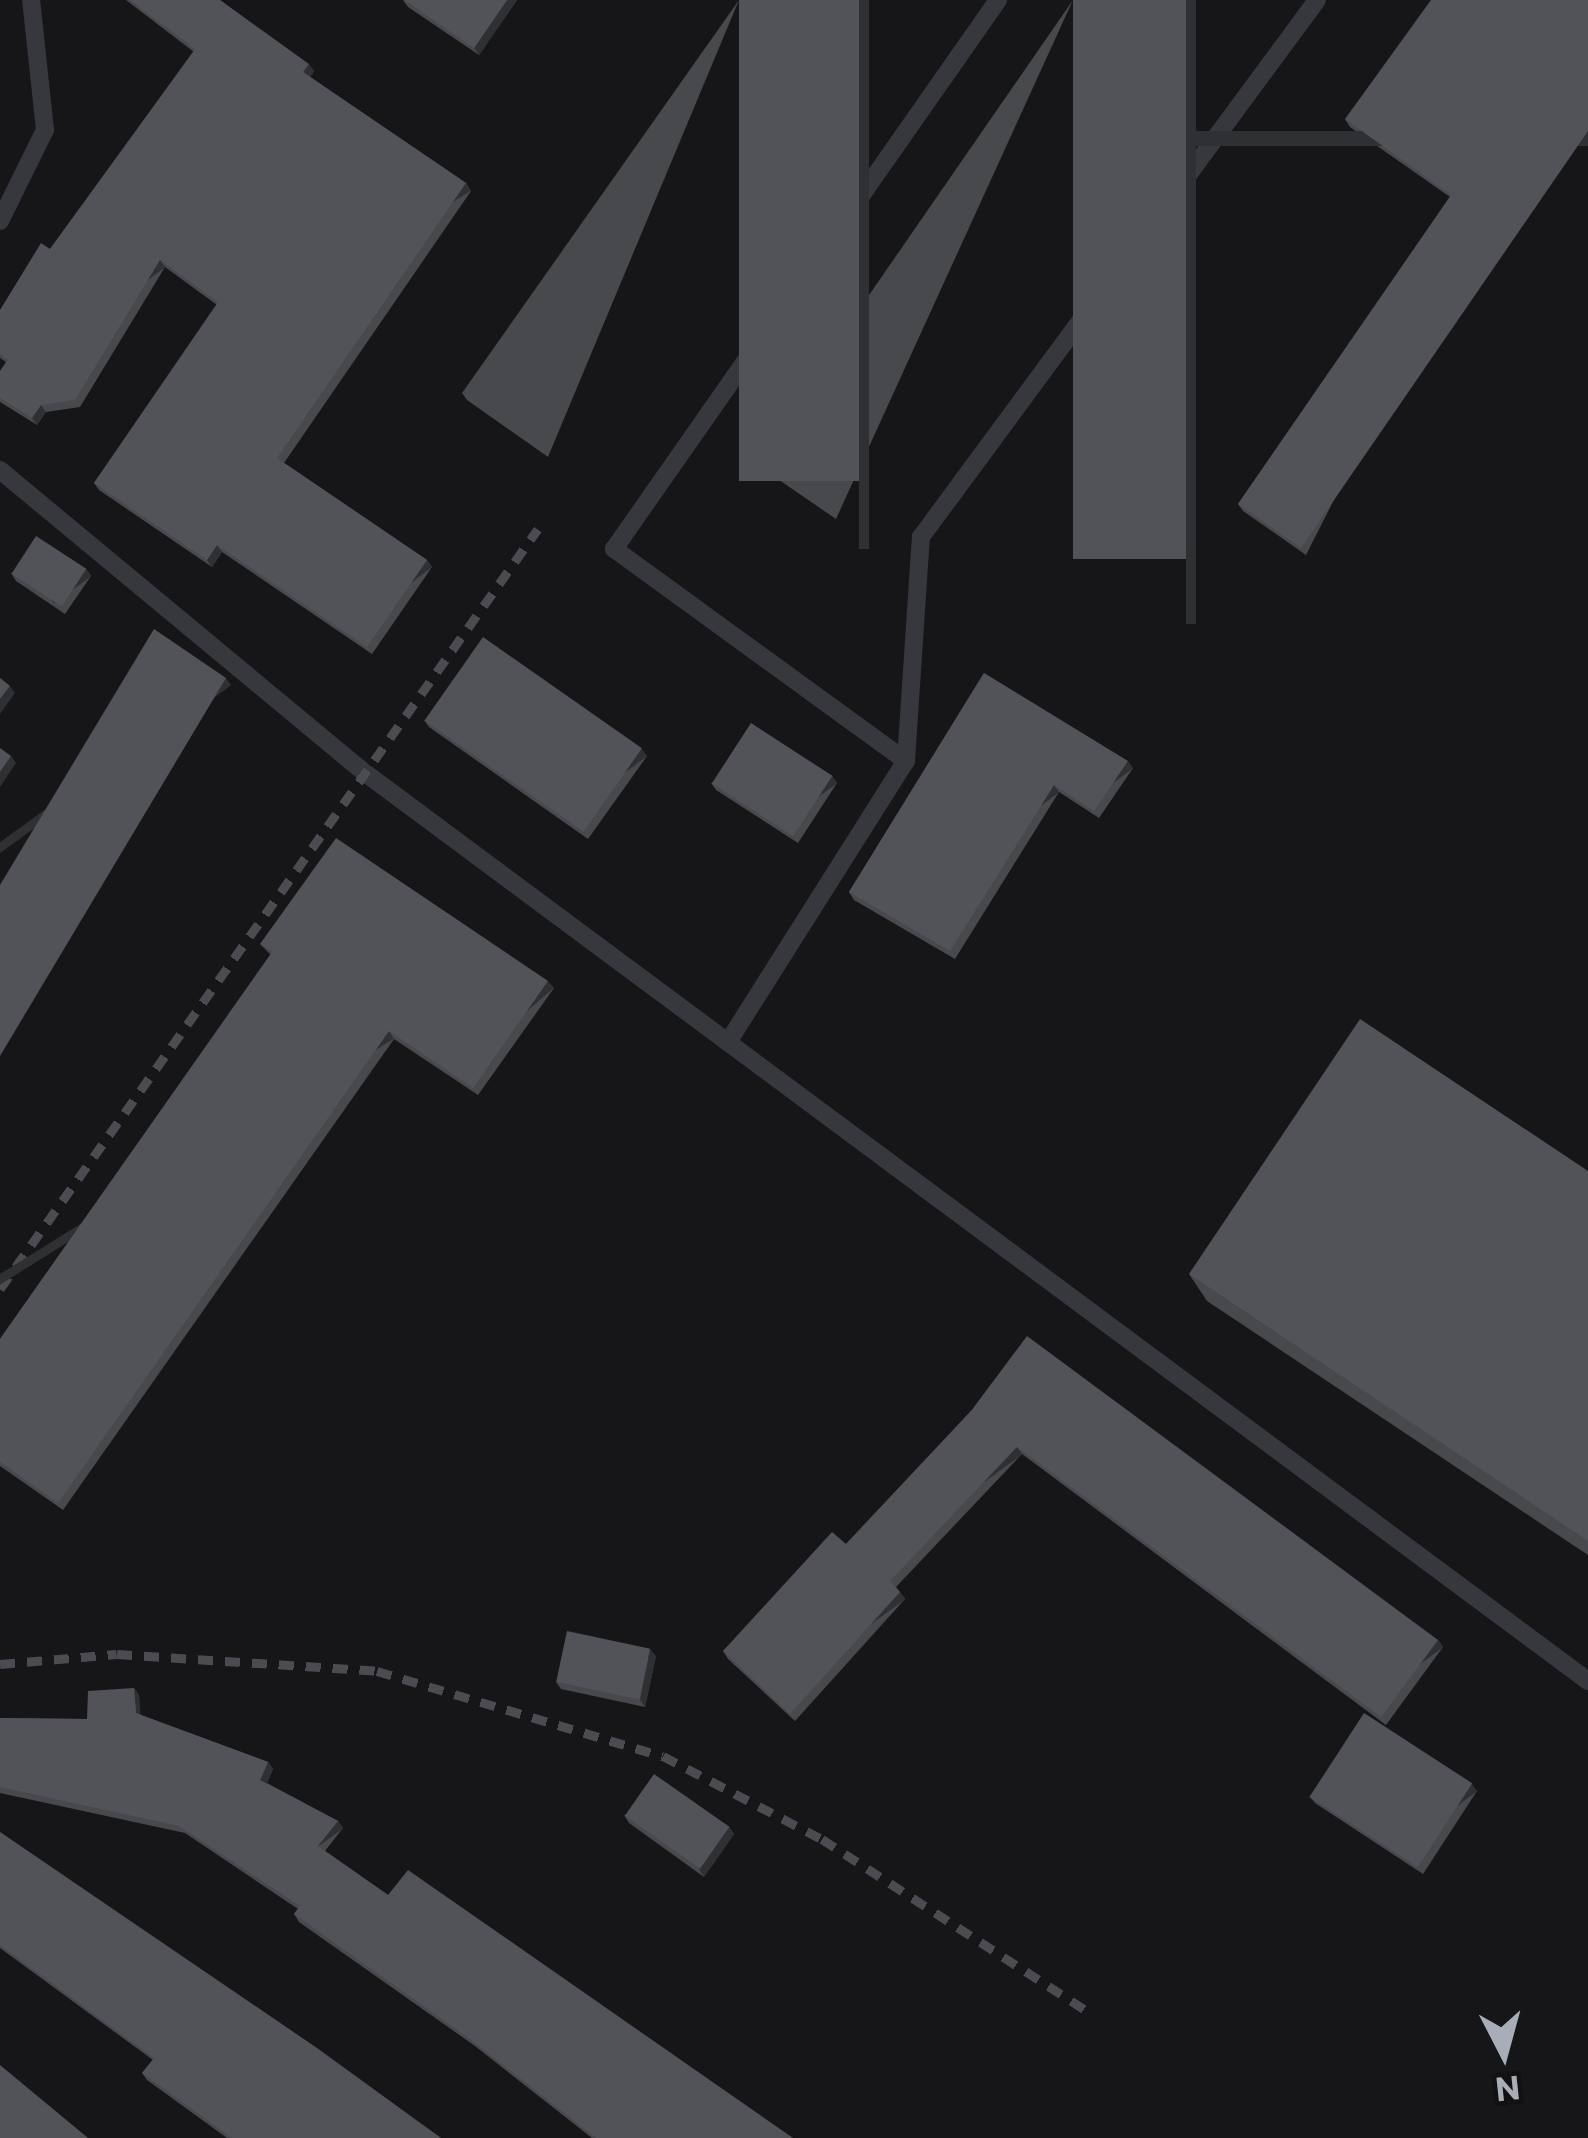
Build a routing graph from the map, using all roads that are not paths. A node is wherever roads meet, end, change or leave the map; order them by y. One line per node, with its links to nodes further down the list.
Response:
1 (31, 0): 4 (lane)
2 (998, 0): 6 (lane)
3 (1317, 0): 6 (lane)
4 (0, 221)
5 (0, 470): 7 (lane)
6 (906, 760): 7 (lane)
7 (730, 1040): 8 (lane)
8 (1588, 1681)

